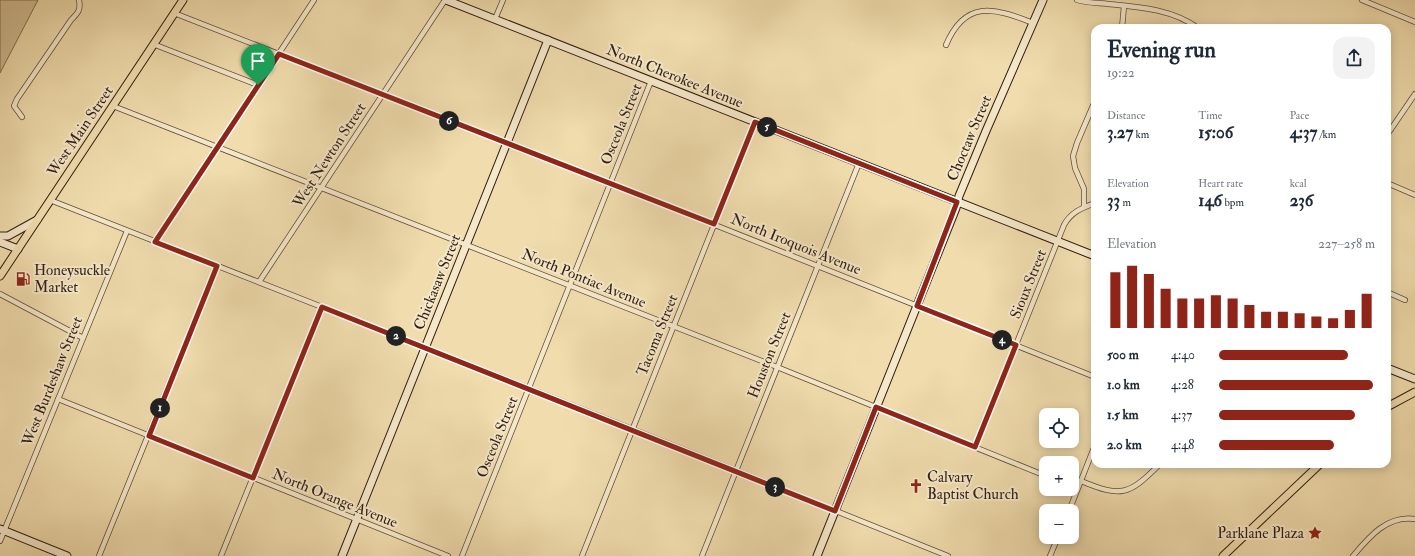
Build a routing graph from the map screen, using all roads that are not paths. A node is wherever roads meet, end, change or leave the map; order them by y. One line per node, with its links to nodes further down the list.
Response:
1 (79, 0): 26 (street)
2 (183, 0): 10 (main road, West Main Street)
3 (314, 0): 19 (street)
4 (446, 0): 11 (street, North Cherokee Avenue); 22 (street, West Newton Street)
5 (503, 0): 11 (street)
6 (1043, 0): 13 (street, Choctaw Street)
7 (1077, 0): 9 (street)
8 (1362, 0): 12 (street)
9 (1124, 6): 14 (street); 15 (street)
10 (174, 13): 17 (main road, West Main Street); 19 (street, North Iroquois Avenue)
11 (495, 19): 16 (street, North Cherokee Avenue)
12 (1415, 22)
13 (1033, 23): 18 (street); 37 (street, Choctaw Street)
14 (1122, 24)
15 (1190, 24)
16 (548, 40): 20 (street, North Cherokee Avenue); 29 (street, Chickasaw Street)
17 (153, 44): 21 (street); 24 (main road, West Main Street)
18 (946, 45)
19 (279, 54): 21 (street); 22 (street, North Iroquois Avenue)
20 (651, 81): 27 (street, North Cherokee Avenue); 32 (street, Osceola Street)
21 (258, 85): 30 (street)
22 (383, 94): 29 (street, North Iroquois Avenue); 34 (street, West Newton Street)
23 (1415, 94): 28 (street)
24 (113, 106): 30 (street, North Pontiac Avenue); 36 (main road, West Main Street)
25 (1091, 110): 39 (street)
26 (22, 117)
27 (755, 122): 31 (street, North Cherokee Avenue); 41 (street, Tacoma Street)
28 (1391, 128)
29 (506, 143): 32 (street, North Iroquois Avenue); 47 (street, Chickasaw Street)
30 (217, 147): 34 (street, North Pontiac Avenue); 45 (street)
31 (860, 163): 37 (street, North Cherokee Avenue); 51 (street, Houston Street)
32 (610, 184): 41 (street, North Iroquois Avenue); 54 (street, Osceola Street)
33 (1391, 185): 35 (street)
34 (321, 188): 47 (street, North Pontiac Avenue); 53 (street, West Newton Street)
35 (1415, 195)
36 (50, 200): 40 (main road, West Main Street); 42 (street)
37 (957, 202): 46 (street, North Cherokee Avenue); 58 (street, Choctaw Street)
38 (1091, 204): 39 (street, Sioux Street)
39 (1084, 207): 46 (street, Sioux Street)
40 (37, 220): 43 (street); 48 (main road, West Main Street)
41 (714, 224): 51 (street, North Iroquois Avenue); 60 (street, Tacoma Street)
42 (127, 231): 45 (street); 61 (street, West Burdeshaw Street)
43 (0, 236)
44 (0, 242): 48 (street)
45 (155, 242): 50 (street)
46 (1058, 242): 49 (street, North Cherokee Avenue); 62 (street, Sioux Street)
47 (466, 244): 54 (street, North Pontiac Avenue); 63 (street, Chickasaw Street)
48 (18, 249): 52 (main road, West Main Street)
49 (1091, 254)
50 (217, 266): 53 (street); 74 (street)
51 (818, 266): 58 (street, North Iroquois Avenue); 64 (street, Houston Street)
52 (0, 276)
53 (259, 282): 59 (street)
54 (570, 285): 60 (street, North Pontiac Avenue); 68 (street, Osceola Street)
55 (0, 294): 61 (street)
56 (1391, 294): 57 (street)
57 (1404, 300)
58 (917, 306): 62 (street, North Iroquois Avenue); 72 (street, Choctaw Street)
59 (322, 307): 63 (street); 81 (street)
60 (674, 326): 64 (street, North Pontiac Avenue); 73 (street, Tacoma Street)
61 (83, 338): 70 (street, West Burdeshaw Street)
62 (1016, 345): 66 (street, North Iroquois Avenue); 75 (street, Sioux Street)
63 (425, 347): 68 (street); 85 (street, Chickasaw Street)
64 (777, 367): 72 (street, North Pontiac Avenue); 79 (street, Houston Street)
65 (1391, 370): 67 (street)
66 (1091, 375)
67 (1415, 379)
68 (528, 389): 73 (street); 96 (street, Osceola Street)
69 (1415, 392): 71 (main road)
70 (58, 399): 74 (street, North Orange Avenue); 87 (street, West Burdeshaw Street)
71 (1391, 406)
72 (876, 407): 75 (street, North Pontiac Avenue); 84 (street, Choctaw Street)
73 (632, 429): 79 (street); 97 (street, Tacoma Street)
74 (149, 436): 81 (street, North Orange Avenue); 92 (street)
75 (975, 447): 80 (street, North Pontiac Avenue)
76 (1091, 455): 82 (street)
77 (1156, 468): 82 (street)
78 (1316, 468): 103 (main road)
79 (736, 471): 84 (street); 98 (street, Houston Street)
80 (1039, 473)
81 (253, 478): 85 (street, North Orange Avenue); 93 (street)
82 (1081, 481): 83 (street)
83 (1079, 486)
84 (835, 511): 90 (street); 99 (street, Choctaw Street)
85 (356, 519): 94 (street, Chickasaw Street); 95 (street, North Orange Avenue)
86 (1415, 519): 104 (street)
87 (2, 530): 88 (street, West Burdeshaw Street); 91 (street)
88 (0, 541)
89 (1055, 544): 102 (street)
90 (935, 551): 100 (street); 101 (street)
91 (67, 556)
92 (100, 556)
93 (221, 556)
94 (342, 556)
95 (448, 556)
96 (462, 556)
97 (582, 556)
98 (702, 556)
99 (817, 556)
100 (933, 556)
101 (948, 556)
102 (1050, 556)
103 (1223, 556)
104 (1352, 556)

